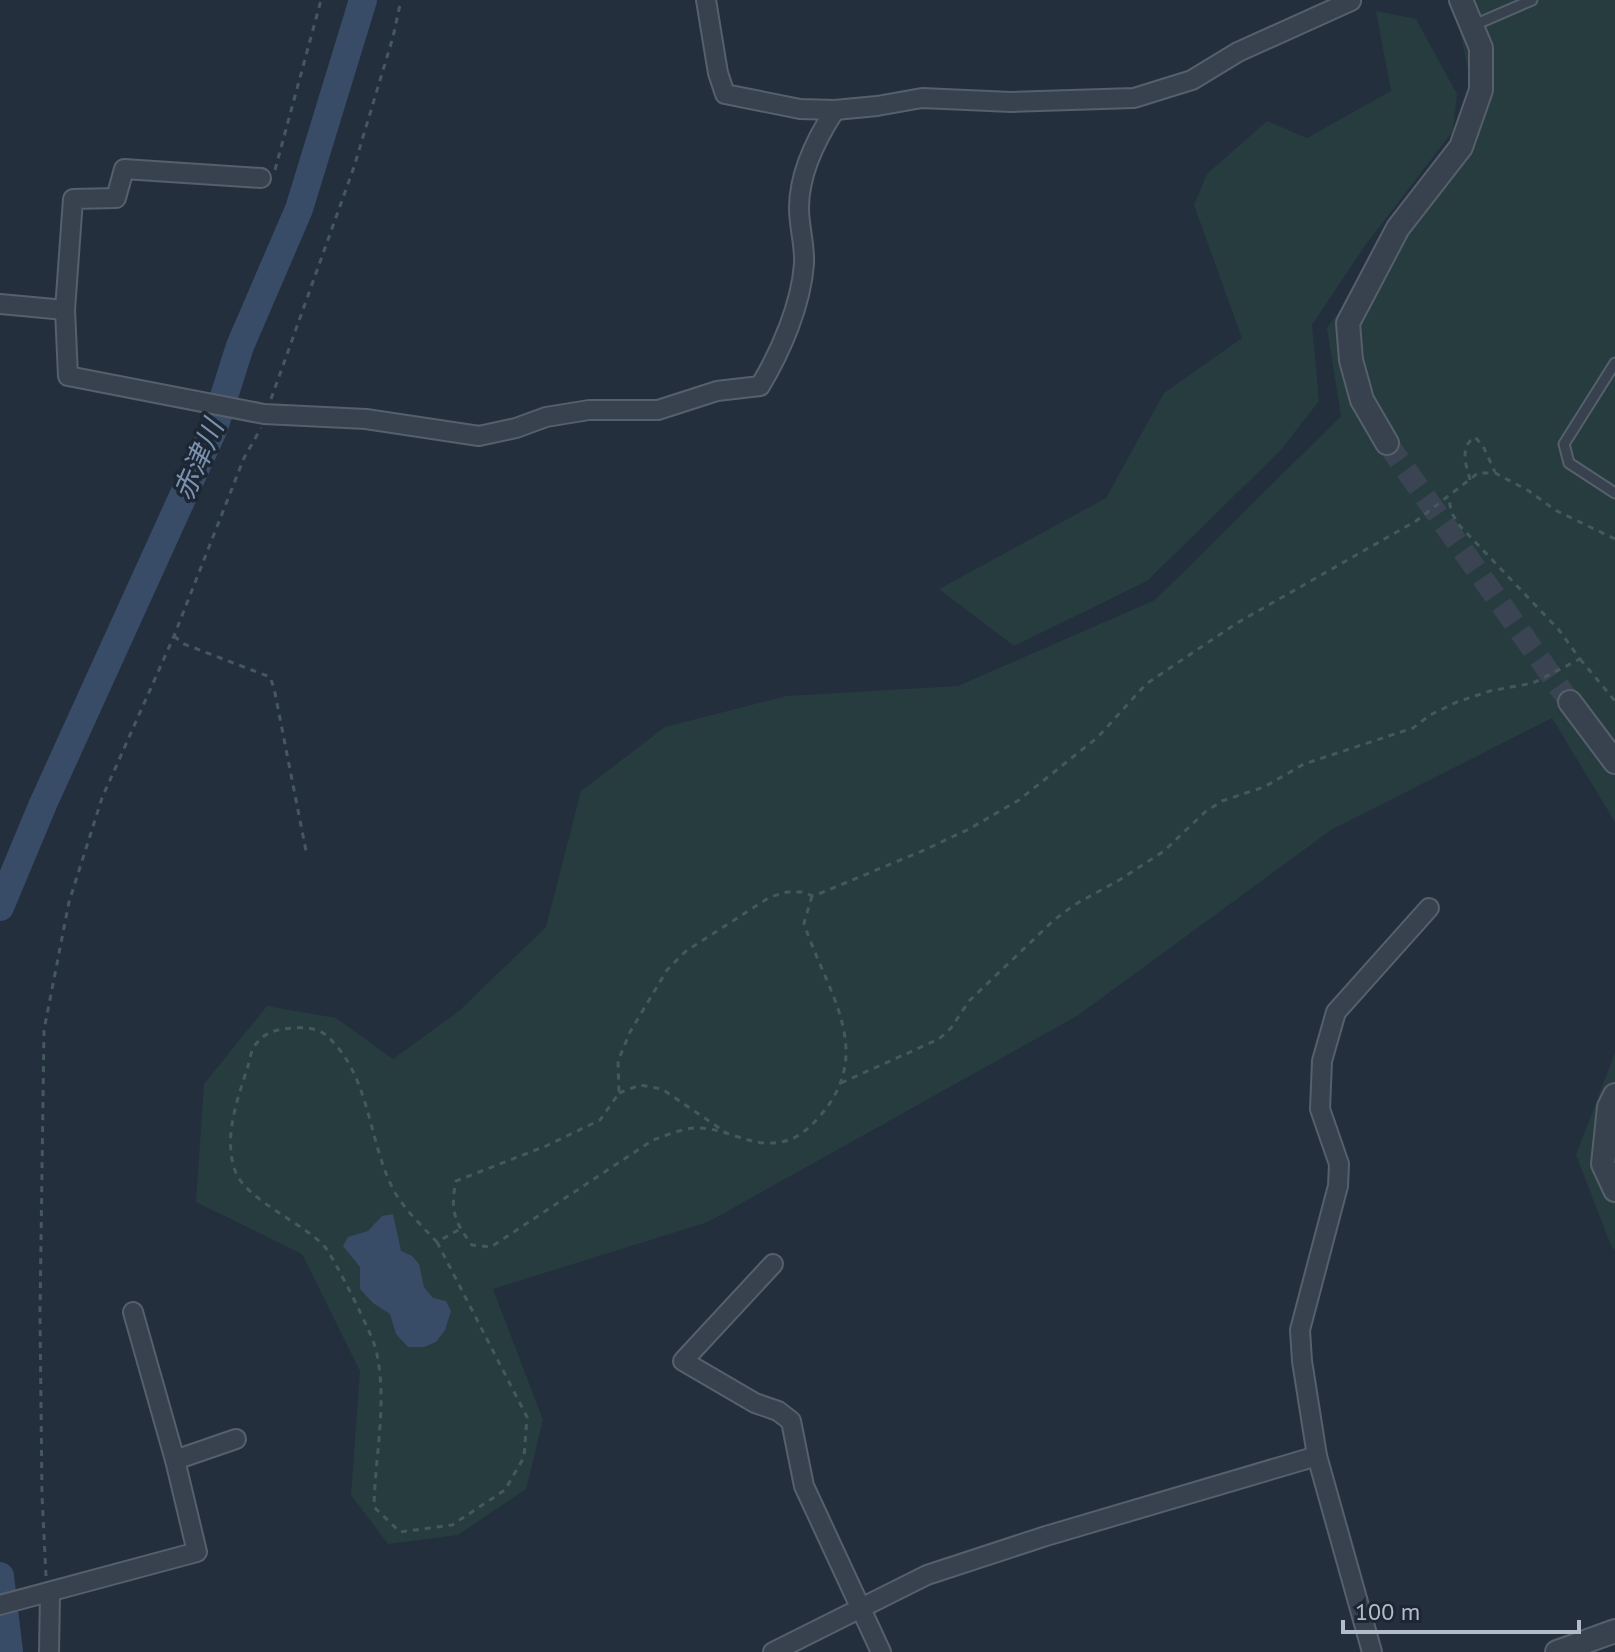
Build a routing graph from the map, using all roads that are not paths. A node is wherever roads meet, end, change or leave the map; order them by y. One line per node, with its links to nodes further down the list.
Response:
1 (706, 0): 6 (street)
2 (1461, 0): 5 (street)
3 (1532, 0): 5 (lane)
4 (1351, 1): 6 (street)
5 (1472, 26): 11 (street)
6 (835, 110): 9 (street)
7 (261, 178): 9 (street)
8 (0, 304): 9 (street)
9 (65, 310)
10 (1615, 363): 12 (lane)
11 (1387, 443)
12 (1615, 493)
13 (1570, 702): 14 (street)
14 (1615, 762)
15 (1429, 908): 21 (street)
16 (1615, 1095): 17 (street)
17 (1615, 1190)
18 (773, 1264): 25 (street)
19 (133, 1312): 22 (street)
20 (236, 1439): 22 (street)
21 (1317, 1456): 25 (street); 30 (street)
22 (175, 1460): 23 (street)
23 (42, 1594): 24 (street); 27 (street)
24 (0, 1605)
25 (860, 1608): 28 (street); 29 (street)
26 (1615, 1631): 31 (street)
27 (49, 1652)
28 (773, 1652)
29 (881, 1652)
30 (1372, 1652)
31 (1557, 1652)

